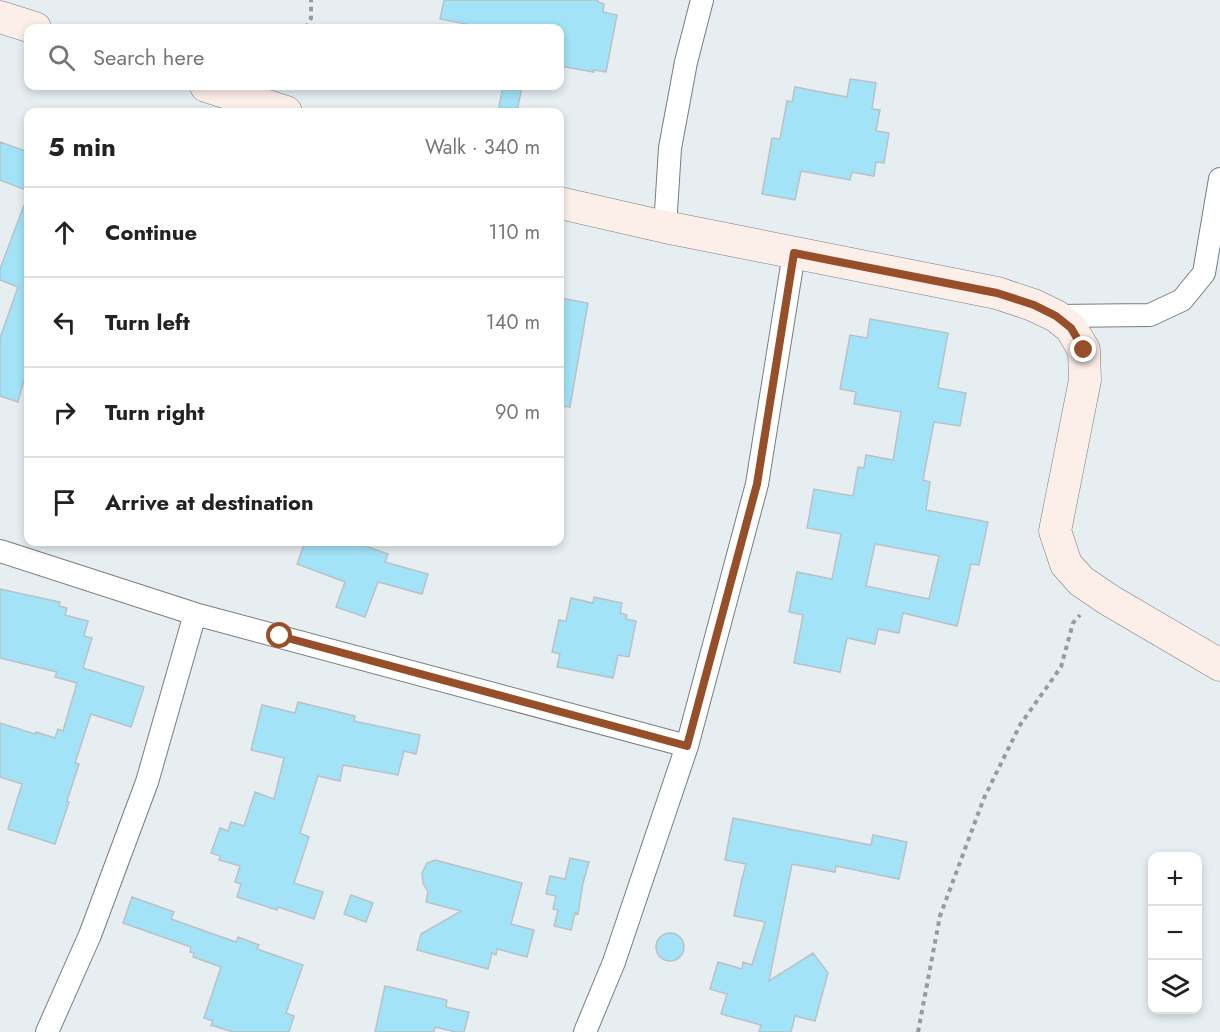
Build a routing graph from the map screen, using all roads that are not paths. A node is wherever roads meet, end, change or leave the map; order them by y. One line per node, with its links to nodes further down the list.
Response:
1 (702, 0): 8 (street)
2 (0, 17): 3 (street)
3 (24, 25)
4 (218, 90): 5 (street)
5 (274, 108)
6 (1220, 179): 10 (street)
7 (564, 204): 8 (street)
8 (665, 227): 9 (street)
9 (794, 253): 10 (street); 14 (street)
10 (1056, 316): 13 (street)
11 (0, 551): 12 (street)
12 (195, 614): 14 (street); 15 (street)
13 (1220, 665)
14 (687, 746): 16 (street)
15 (47, 1032)
16 (585, 1032)

